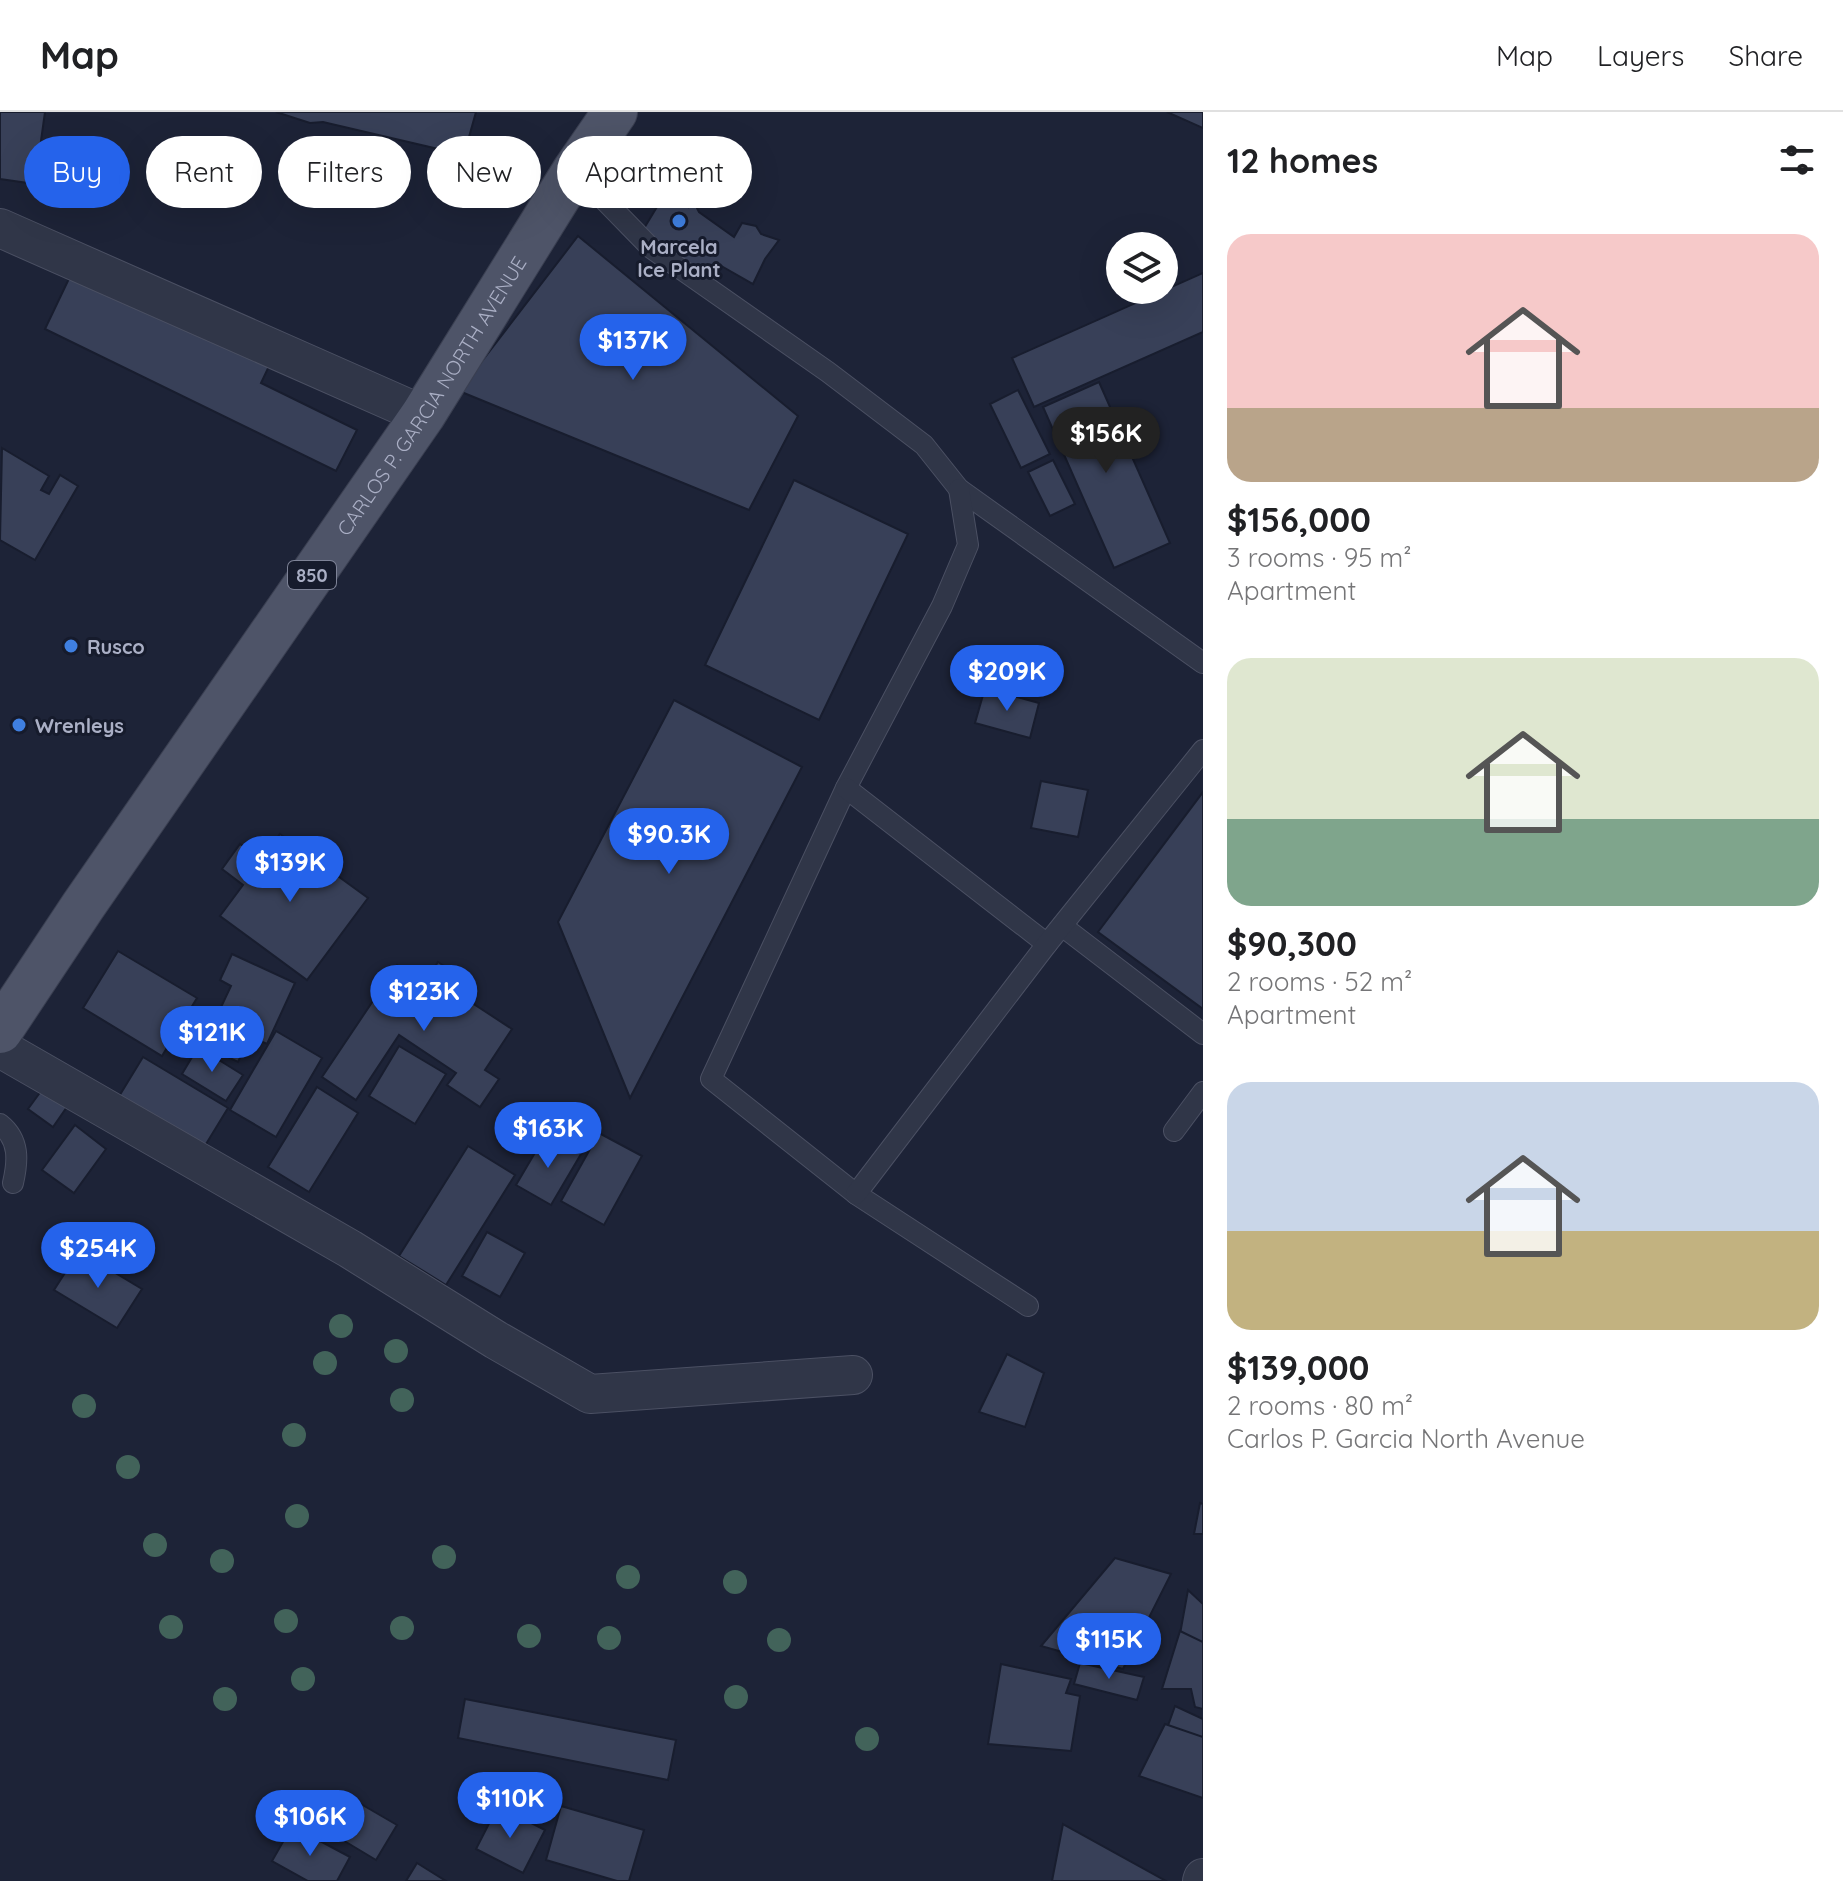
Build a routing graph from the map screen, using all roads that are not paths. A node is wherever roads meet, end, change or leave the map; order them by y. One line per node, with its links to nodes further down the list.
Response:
1 (615, 112): 2 (main road, CARLOS P. GARCIA NORTH AVENUE / 850)
2 (598, 136)
3 (557, 199): 6 (main road, CARLOS P. GARCIA NORTH AVENUE / 850)
4 (612, 208): 7 (lane)
5 (0, 228): 6 (street)
6 (423, 415): 13 (main road, CARLOS P. GARCIA NORTH AVENUE / 850)
7 (959, 489): 8 (lane); 10 (lane)
8 (1203, 663)
9 (1203, 750): 11 (lane)
10 (846, 788): 12 (lane); 20 (lane)
11 (1062, 926): 12 (lane); 14 (lane)
12 (1047, 944): 20 (lane)
13 (0, 1031)
14 (1203, 1034)
15 (0, 1048): 22 (street)
16 (1203, 1092): 18 (lane)
17 (0, 1124): 19 (lane)
18 (1174, 1131)
19 (13, 1183)
20 (856, 1194): 21 (lane)
21 (1028, 1306)
22 (853, 1375)

